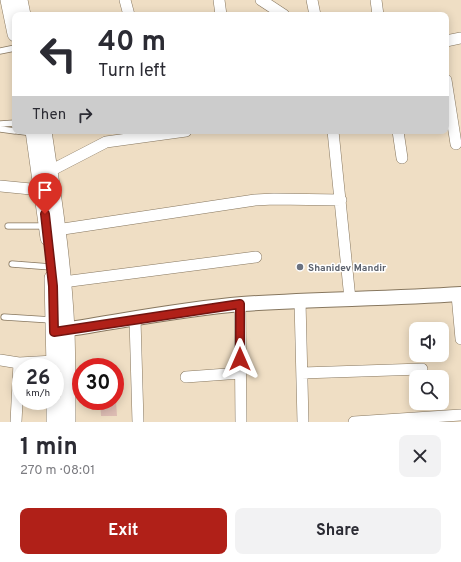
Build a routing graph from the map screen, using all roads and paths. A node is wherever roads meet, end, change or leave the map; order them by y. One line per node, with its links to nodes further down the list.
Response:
1 (125, 0): 6 (street)
2 (219, 0): 7 (street)
3 (261, 0): 8 (street)
4 (312, 0): 9 (street)
5 (376, 0): 10 (street)
6 (128, 12)
7 (220, 12)
8 (279, 12)
9 (314, 12)
10 (378, 12)
11 (461, 38): 12 (street)
12 (449, 40)
13 (12, 49): 14 (lane)
14 (0, 51)
15 (449, 99): 25 (street)
16 (12, 123): 17 (lane)
17 (0, 124)
18 (0, 129): 19 (lane)
19 (12, 130)
20 (37, 134): 29 (main road)
21 (38, 134): 27 (main road)
22 (164, 134): 27 (street)
23 (333, 134): 30 (street)
24 (398, 134): 26 (street)
25 (456, 144)
26 (402, 158)
27 (50, 171): 32 (main road)
28 (0, 186): 29 (street)
29 (41, 190): 32 (main road)
30 (341, 200): 32 (street); 38 (street)
31 (8, 226): 32 (lane)
32 (51, 229): 35 (main road); 36 (main road)
33 (256, 257): 36 (street)
34 (12, 264): 35 (lane)
35 (51, 267): 43 (main road)
36 (63, 282): 43 (main road)
37 (459, 294): 38 (street); 44 (street)
38 (350, 299): 39 (street)
39 (300, 300): 40 (street); 50 (street)
40 (240, 304): 42 (street); 49 (street)
41 (4, 317): 43 (lane)
42 (135, 319): 43 (street); 59 (street)
43 (58, 327): 45 (main road); 58 (main road)
44 (461, 339)
45 (55, 358)
46 (0, 360): 47 (street)
47 (12, 362)
48 (422, 369): 50 (street)
49 (241, 373): 51 (street); 60 (street)
50 (302, 373): 61 (street)
51 (186, 377)
52 (17, 410): 56 (street)
53 (54, 410): 57 (main road)
54 (461, 414): 55 (street)
55 (382, 421): 62 (street)
56 (16, 422)
57 (54, 422)
58 (68, 422)
59 (138, 422)
60 (240, 422)
61 (303, 422)
62 (354, 422)

